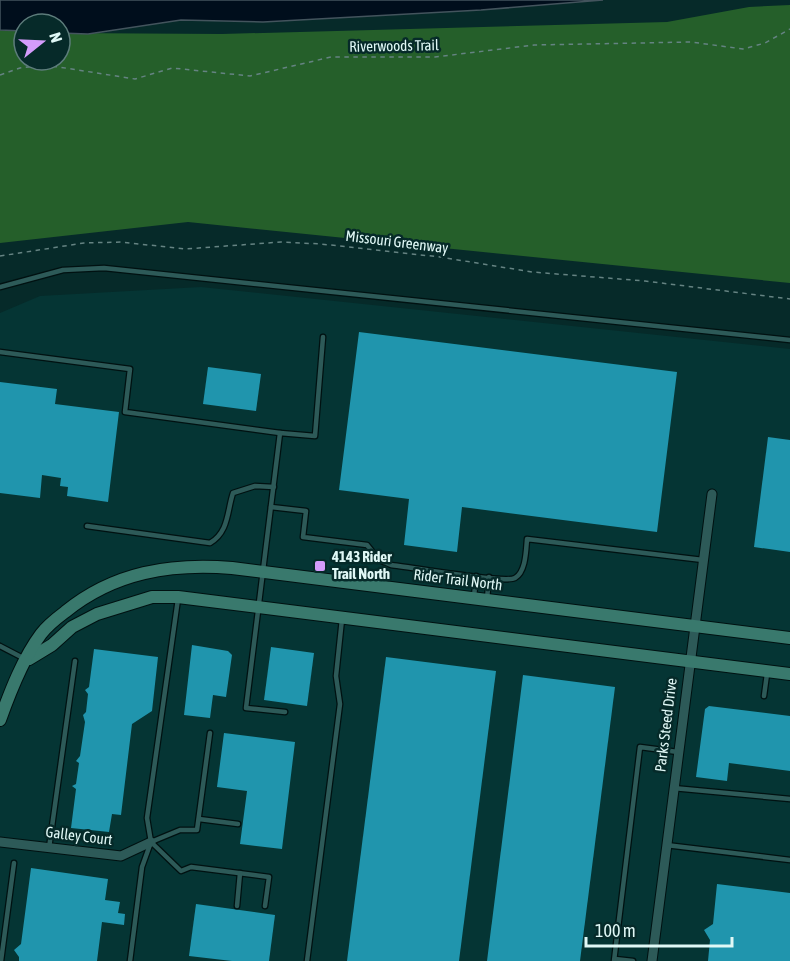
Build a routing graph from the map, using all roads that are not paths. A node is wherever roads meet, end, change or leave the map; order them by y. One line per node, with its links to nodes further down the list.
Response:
1 (0, 287): 3 (lane)
2 (323, 337): 5 (lane)
3 (790, 340)
4 (0, 352): 5 (lane)
5 (280, 433): 6 (lane)
6 (274, 488): 8 (lane); 9 (lane)
7 (712, 494): 10 (street, Parks Steed Drive)
8 (272, 507): 11 (lane); 12 (lane)
9 (87, 526)
10 (703, 560): 13 (lane); 18 (street, Parks Steed Drive)
11 (264, 573): 15 (street, Rider Trail North); 16 (lane); 20 (street, Rider Trail North)
12 (476, 576): 13 (lane); 15 (lane)
13 (489, 577): 15 (lane)
14 (178, 597): 16 (street); 20 (street); 37 (lane)
15 (480, 598): 18 (street, Rider Trail North)
16 (259, 606): 17 (street); 28 (lane)
17 (342, 617): 24 (street); 48 (lane)
18 (694, 626): 19 (street, Rider Trail North); 24 (street, Parks Steed Drive)
19 (790, 638)
20 (41, 645): 22 (street)
21 (0, 646): 22 (lane)
22 (28, 660): 29 (street)
23 (75, 661): 39 (lane)
24 (689, 661): 25 (street); 31 (street, Parks Steed Drive)
25 (767, 671): 26 (street); 27 (lane)
26 (790, 674)
27 (764, 696)
28 (285, 712)
29 (0, 720)
30 (210, 733): 34 (lane)
31 (678, 752): 32 (street, Parks Steed Drive); 45 (lane)
32 (673, 788): 33 (lane); 38 (street, Parks Steed Drive)
33 (790, 799)
34 (199, 819): 35 (lane); 37 (lane)
35 (238, 824)
36 (0, 842): 39 (street, Galley Court)
37 (151, 842): 39 (street, Galley Court); 42 (lane); 47 (lane)
38 (666, 845): 40 (lane); 50 (street, Parks Steed Drive)
39 (49, 848)
40 (790, 860)
41 (14, 863): 46 (lane)
42 (240, 873): 43 (lane); 44 (lane)
43 (237, 906)
44 (265, 906)
45 (615, 960): 49 (lane)
46 (1, 961)
47 (130, 961)
48 (307, 961)
49 (633, 961)
50 (652, 961)

